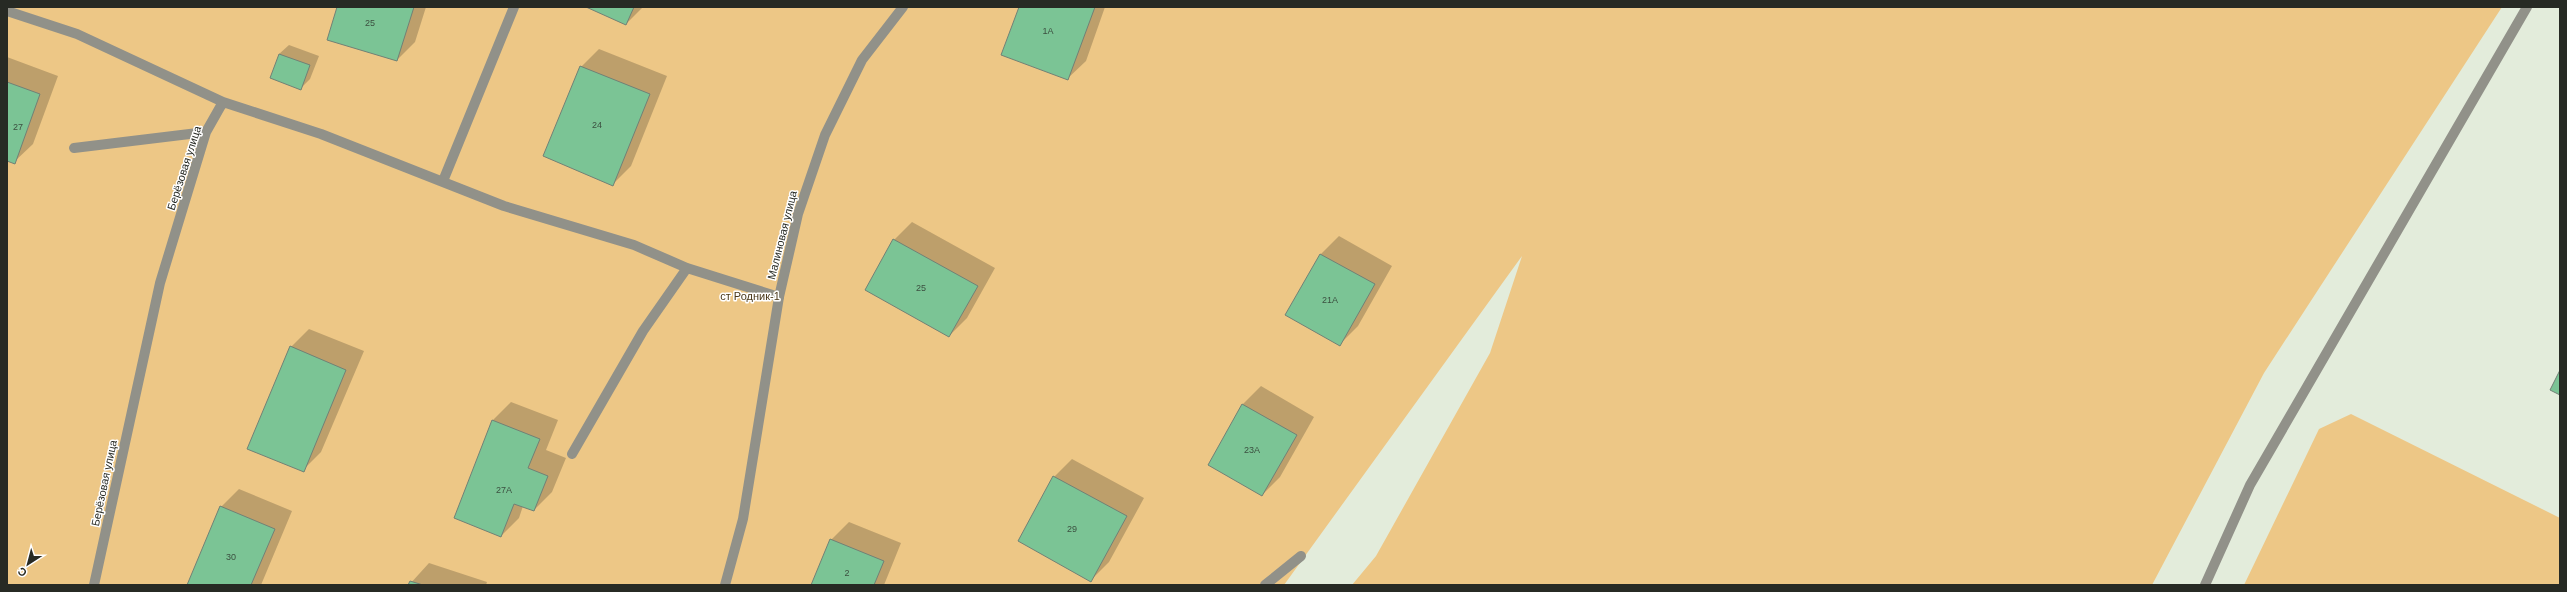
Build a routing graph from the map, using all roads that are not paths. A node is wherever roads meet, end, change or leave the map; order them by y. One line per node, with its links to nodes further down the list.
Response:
1 (514, 7): 8 (street)
2 (904, 7): 10 (street, Малиновая улица)
3 (2527, 7): 16 (street)
4 (7, 11): 5 (street)
5 (223, 102): 6 (street, Берёзовая улица); 8 (street)
6 (206, 132): 7 (street); 13 (street, Берёзовая улица)
7 (74, 148)
8 (444, 181): 9 (street)
9 (687, 268): 10 (street); 11 (street)
10 (779, 297): 14 (street, Малиновая улица)
11 (572, 454)
12 (1301, 556): 15 (street)
13 (94, 585)
14 (725, 585)
15 (1265, 585)
16 (2205, 585)

